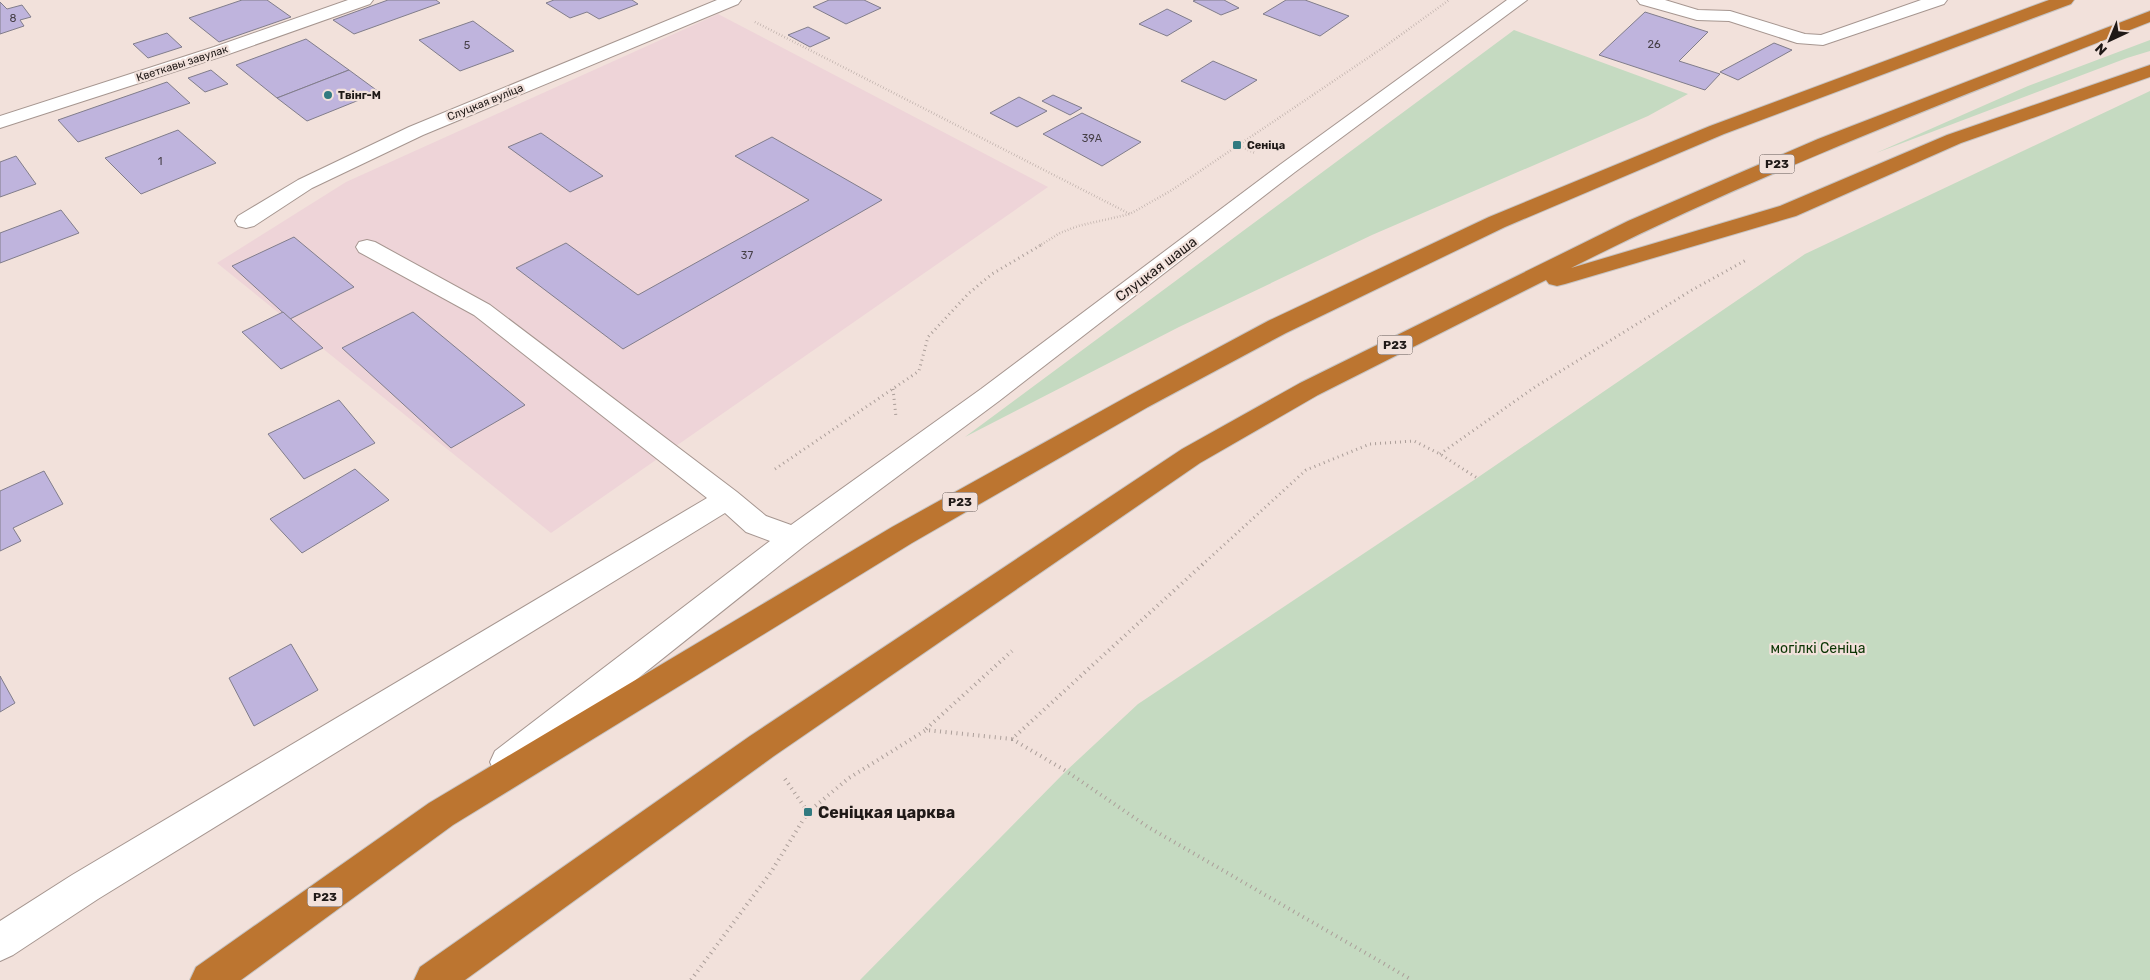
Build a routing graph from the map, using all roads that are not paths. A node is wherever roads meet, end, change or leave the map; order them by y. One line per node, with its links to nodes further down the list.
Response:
1 (364, 0): 9 (street, Кветкавы завулак)
2 (1518, 0): 14 (street, Слуцкая шаша)
3 (1646, 0): 4 (street)
4 (1938, 0)
5 (2065, 0): 15 (highway, Р23)
6 (727, 2): 10 (street, Слуцкая вуліца)
7 (2150, 16): 12 (highway, Р23)
8 (2150, 71): 12 (highway)
9 (0, 122)
10 (246, 221)
11 (367, 247): 13 (street)
12 (1481, 301): 18 (highway, Р23)
13 (727, 499): 14 (street); 16 (street)
14 (794, 538): 15 (street, Слуцкая шаша)
15 (441, 814): 17 (highway, Р23)
16 (0, 942)
17 (209, 980)
18 (433, 980)

